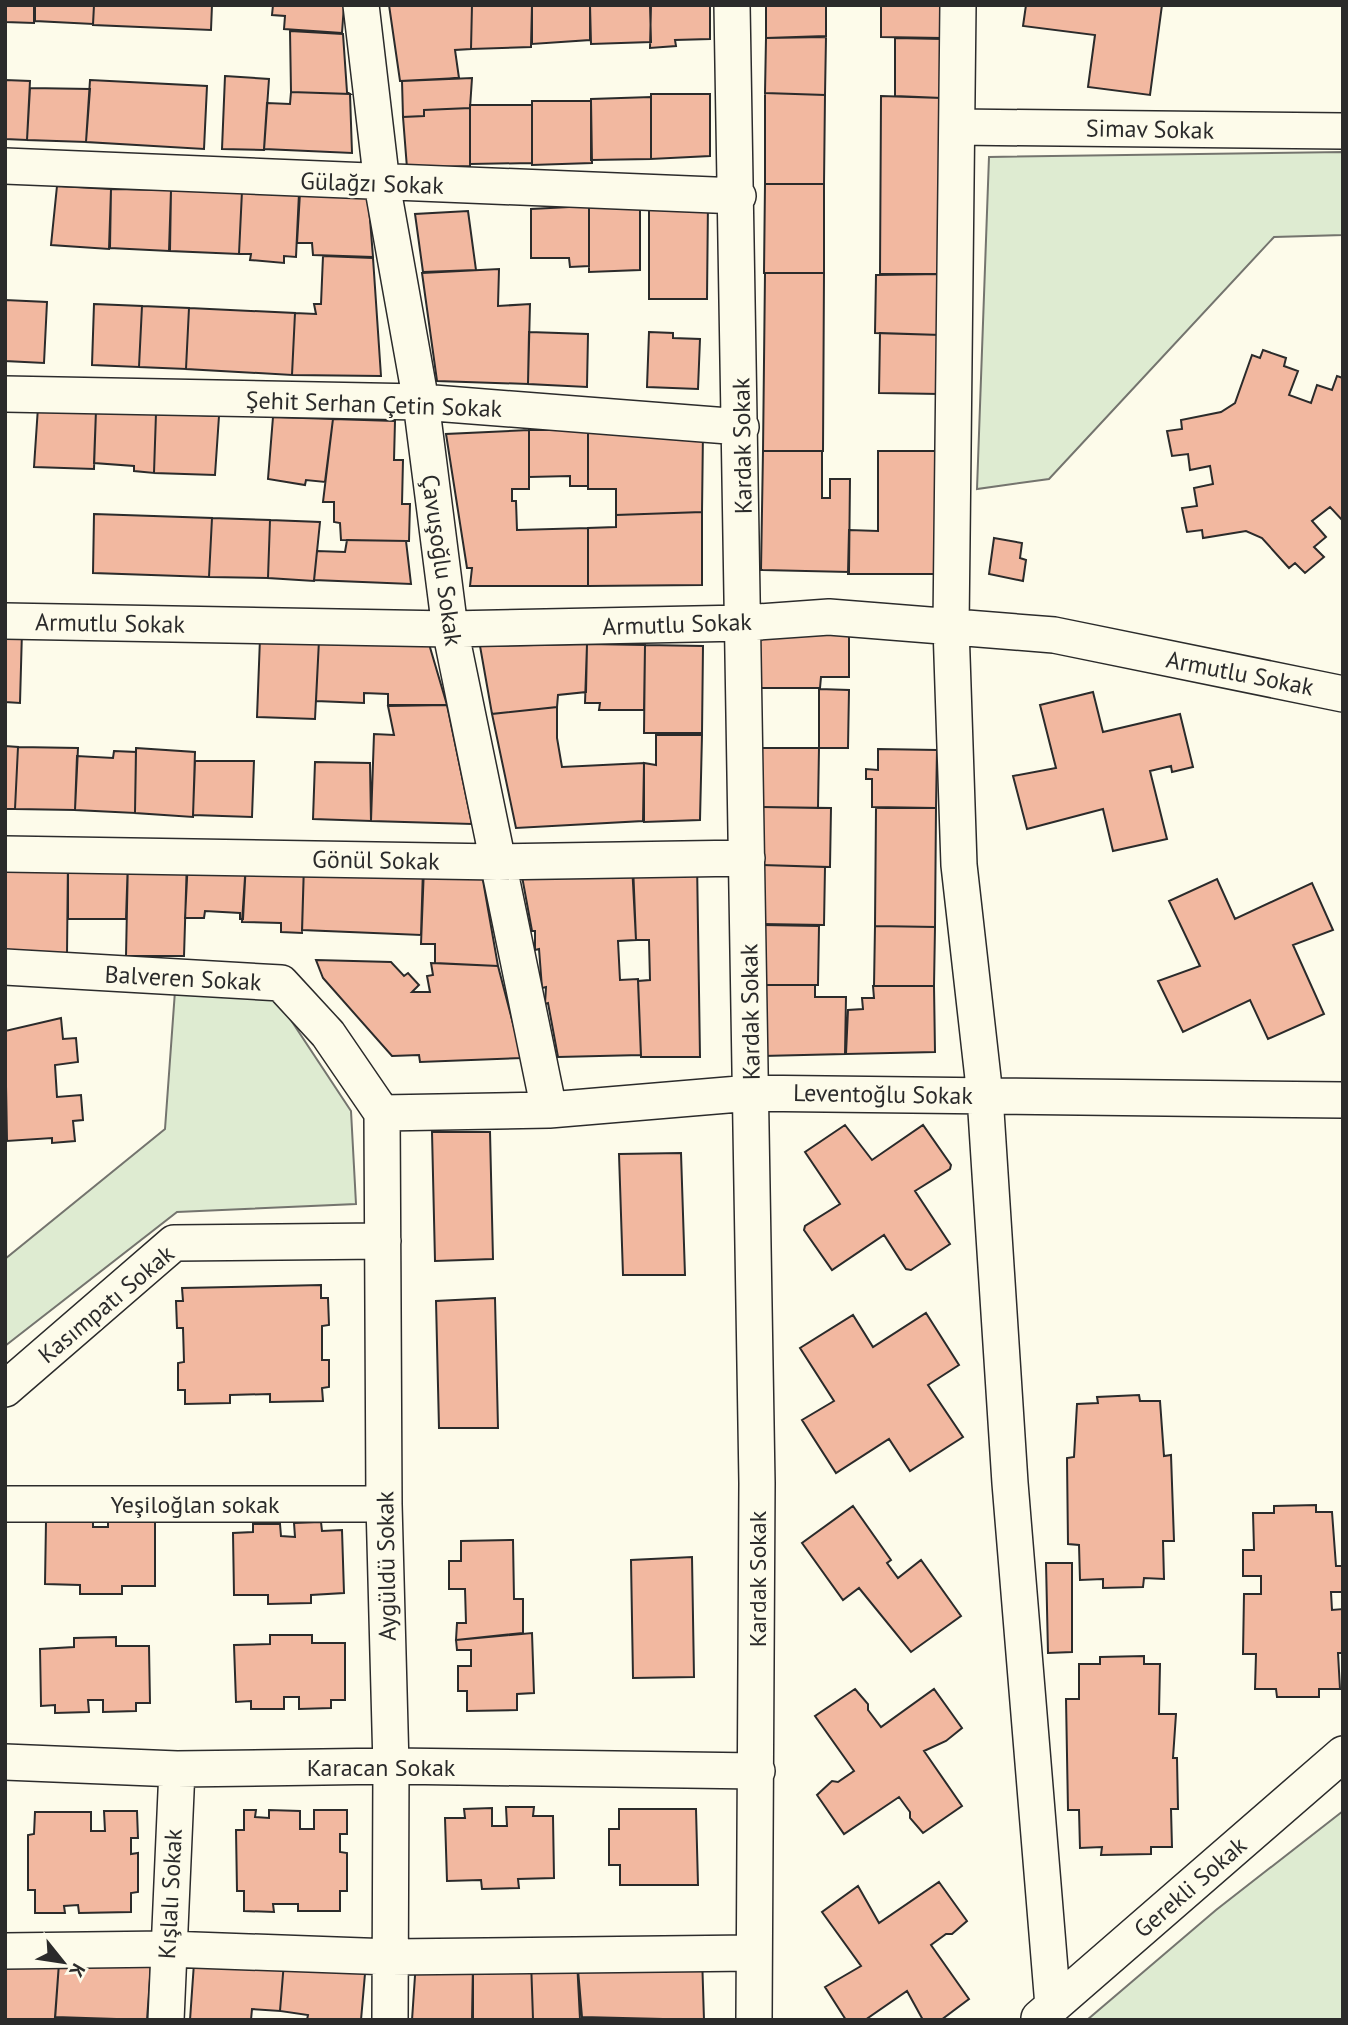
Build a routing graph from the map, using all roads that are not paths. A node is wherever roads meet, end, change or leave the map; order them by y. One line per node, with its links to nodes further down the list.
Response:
1 (361, 5): 7 (street, Çavuşoğlu Sokak)
2 (732, 5): 8 (street, Kardak Sokak)
3 (958, 5): 4 (street)
4 (957, 127): 5 (street, Simav Sokak); 14 (street)
5 (1343, 131)
6 (5, 166): 7 (street, Gülağzı Sokak)
7 (382, 184): 8 (street, Gülağzı Sokak); 10 (street, Çavuşoğlu Sokak)
8 (738, 196): 11 (street, Kardak Sokak)
9 (5, 394): 10 (street, Şehit Serhan Çetin Sokak)
10 (421, 402): 11 (street, Şehit Serhan Çetin Sokak); 15 (street, Çavuşoğlu Sokak)
11 (741, 428): 13 (street, Kardak Sokak)
12 (5, 621): 15 (street, Armutlu Sokak)
13 (744, 623): 14 (street, Armutlu Sokak); 15 (street, Armutlu Sokak); 18 (street, Kardak Sokak)
14 (951, 627): 16 (street, Armutlu Sokak); 22 (street)
15 (450, 629): 19 (street, Çavuşoğlu Sokak)
16 (1343, 694)
17 (5, 854): 19 (street, Gönül Sokak)
18 (747, 858): 19 (street, Gönül Sokak); 21 (street, Kardak Sokak)
19 (498, 862): 24 (street, Çavuşoğlu Sokak)
20 (5, 967): 25 (street, Balveren Sokak)
21 (751, 1093): 22 (street, Leventoğlu Sokak); 24 (street, Leventoğlu Sokak); 34 (street, Kardak Sokak)
22 (985, 1096): 23 (street, Leventoğlu Sokak); 39 (street)
23 (1343, 1100)
24 (549, 1110): 25 (street, Leventoğlu Sokak)
25 (382, 1113): 26 (street, Aygüldü Sokak)
26 (383, 1241): 27 (street, Kasımpatı Sokak); 29 (street, Aygüldü Sokak)
27 (5, 1388)
28 (5, 1504): 29 (street, Yeşiloğlan sokak)
29 (384, 1504): 32 (street, Aygüldü Sokak)
30 (1343, 1754): 39 (street, Gerekli Sokak)
31 (5, 1762): 33 (street, Karacan Sokak)
32 (391, 1766): 33 (street, Karacan Sokak); 34 (street, Karacan Sokak); 38 (street, Aygüldü Sokak)
33 (177, 1769): 35 (street, Kışlalı Sokak)
34 (757, 1771): 37 (street, Kardak Sokak)
35 (167, 1949): 36 (street); 38 (street); 40 (street, Kışlalı Sokak)
36 (5, 1951)
37 (752, 1953): 38 (street); 42 (street, Kardak Sokak)
38 (391, 1957): 41 (street, Aygüldü Sokak)
39 (1045, 2013)
40 (166, 2020)
41 (390, 2020)
42 (754, 2020)

